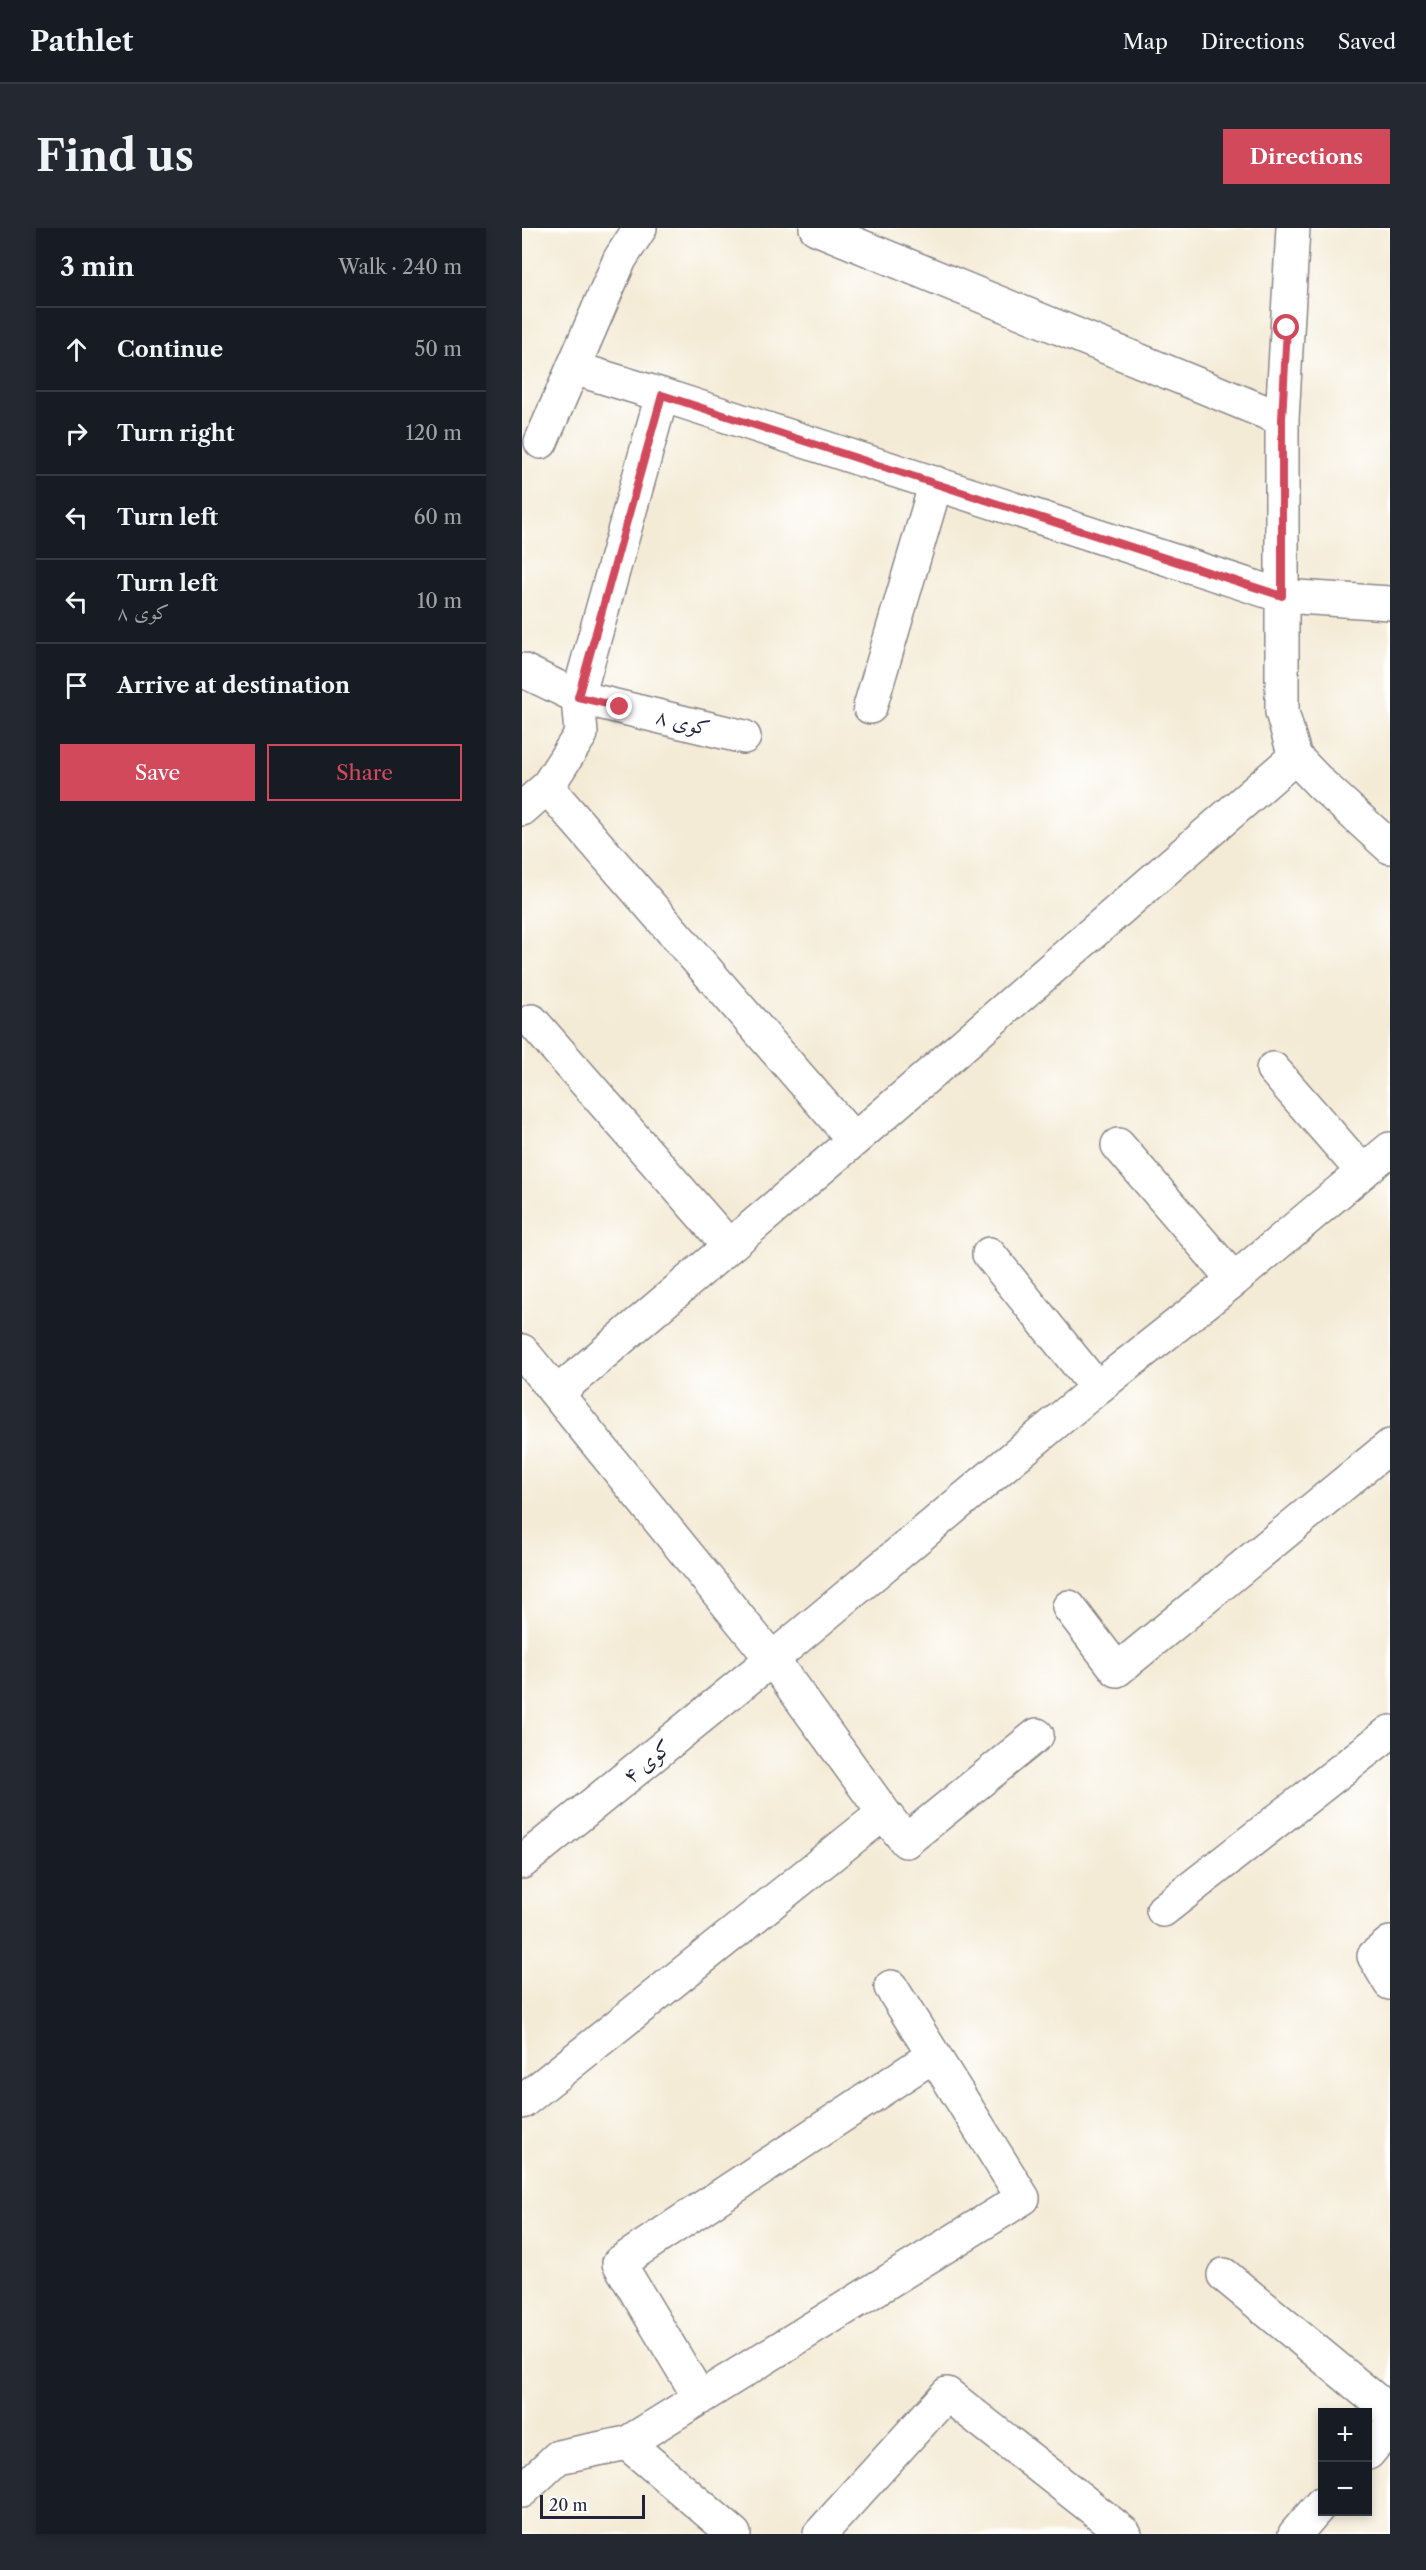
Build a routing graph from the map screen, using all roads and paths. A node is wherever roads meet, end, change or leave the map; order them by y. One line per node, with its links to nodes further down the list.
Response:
1 (640, 228): 4 (street)
2 (816, 228): 6 (street)
3 (1285, 231): 6 (street)
4 (573, 368): 5 (street); 7 (street)
5 (662, 395): 8 (street); 12 (street)
6 (1282, 419): 9 (street)
7 (541, 442)
8 (936, 483): 9 (street); 13 (street)
9 (1282, 596): 10 (street); 15 (street)
10 (1390, 603)
11 (522, 670): 12 (street, کوی ۸)
12 (578, 697): 14 (street, کوی ۸); 16 (street)
13 (870, 707)
14 (744, 737)
15 (1295, 757): 18 (street); 21 (street)
16 (547, 787): 17 (street); 21 (street)
17 (522, 809)
18 (1390, 847)
19 (532, 1021): 25 (street)
20 (1273, 1069): 24 (street)
21 (854, 1140): 25 (street)
22 (1118, 1145): 27 (street)
23 (1390, 1149): 24 (street, کوی ۴)
24 (1363, 1172): 27 (street, کوی ۴)
25 (729, 1246): 30 (street)
26 (989, 1254): 29 (street)
27 (1234, 1280): 29 (street, کوی ۴)
28 (522, 1351): 30 (street)
29 (1097, 1388): 33 (street, کوی ۴)
30 (557, 1393): 33 (street)
31 (1390, 1446): 32 (street)
32 (1069, 1608)
33 (772, 1659): 36 (street); 37 (street, کوی ۴)
34 (1390, 1732): 38 (street)
35 (1037, 1735): 36 (street)
36 (884, 1813): 43 (street)
37 (522, 1862)
38 (1163, 1910)
39 (1390, 1943): 40 (street)
40 (1390, 1983)
41 (891, 1987): 42 (street)
42 (934, 2055): 45 (street); 45 (street)
43 (522, 2102)
44 (1224, 2275): 46 (street)
45 (700, 2398): 48 (street)
46 (1390, 2412)
47 (1390, 2427): 49 (street)
48 (627, 2442): 50 (street); 52 (street)
49 (1372, 2448)
50 (522, 2491)
51 (1318, 2509): 55 (street)
52 (734, 2534)
53 (820, 2534): 54 (street)
54 (1125, 2534)
55 (1295, 2534)

